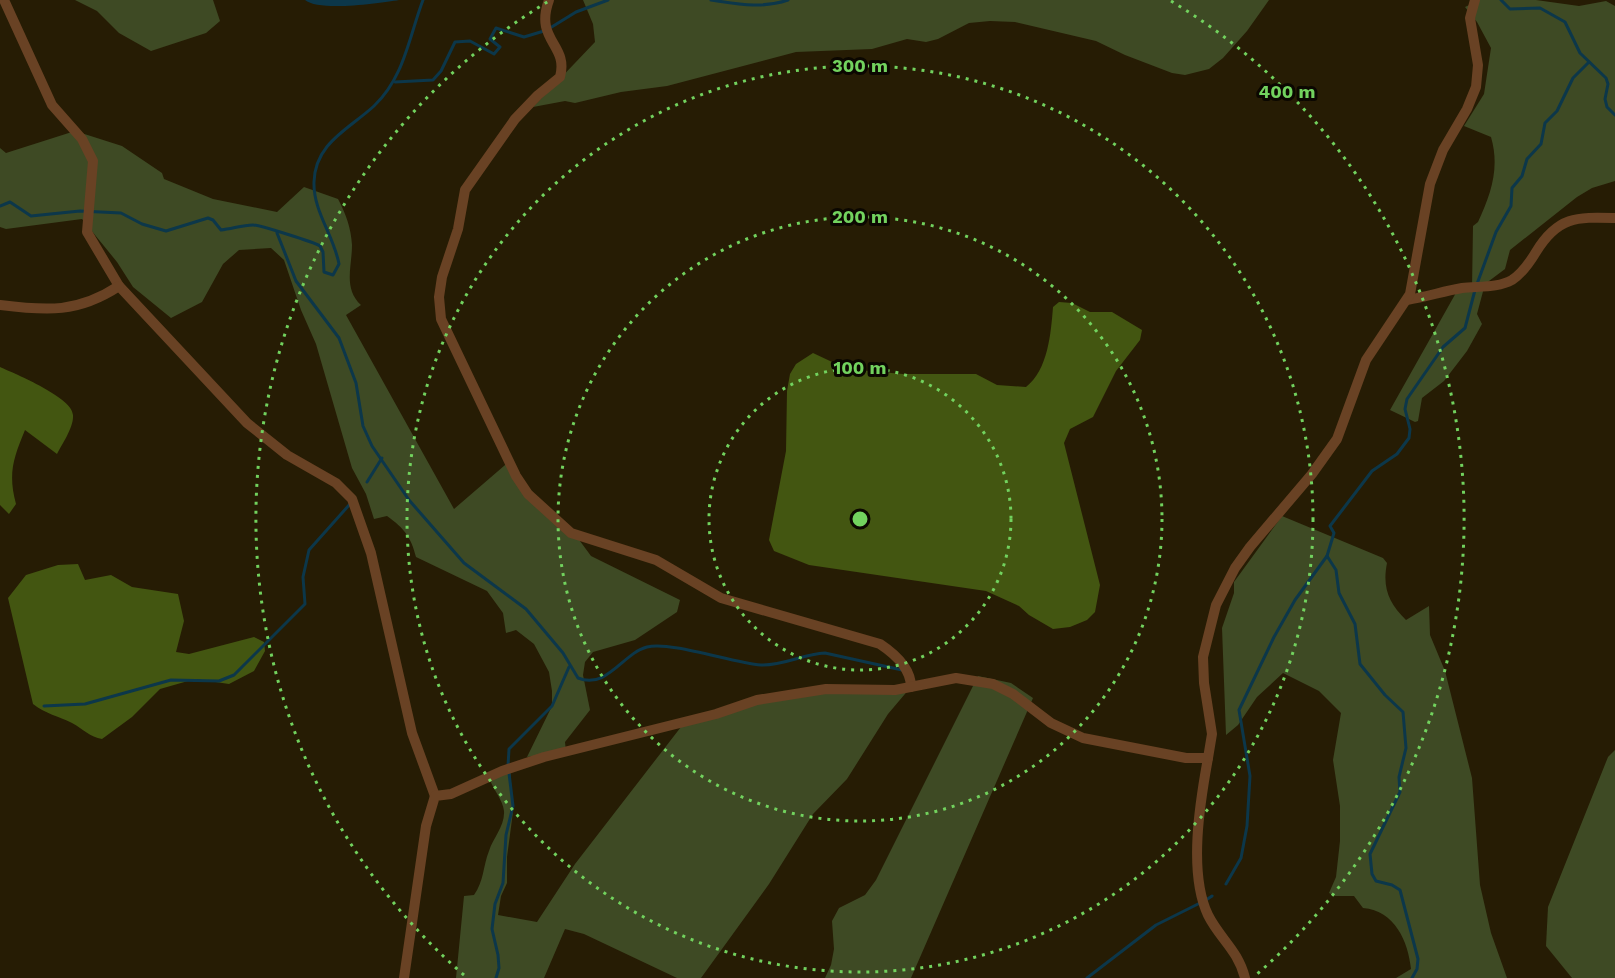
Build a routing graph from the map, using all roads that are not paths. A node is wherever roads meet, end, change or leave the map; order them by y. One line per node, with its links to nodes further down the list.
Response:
1 (4, 0): 5 (street)
2 (549, 0): 8 (street)
3 (1475, 0): 6 (street)
4 (1615, 218): 6 (street)
5 (119, 286): 7 (street); 10 (street)
6 (1407, 300): 9 (street)
7 (0, 305)
8 (911, 687): 9 (street); 10 (street)
9 (1208, 758): 12 (street)
10 (435, 796): 11 (street)
11 (404, 978)
12 (1245, 978)

